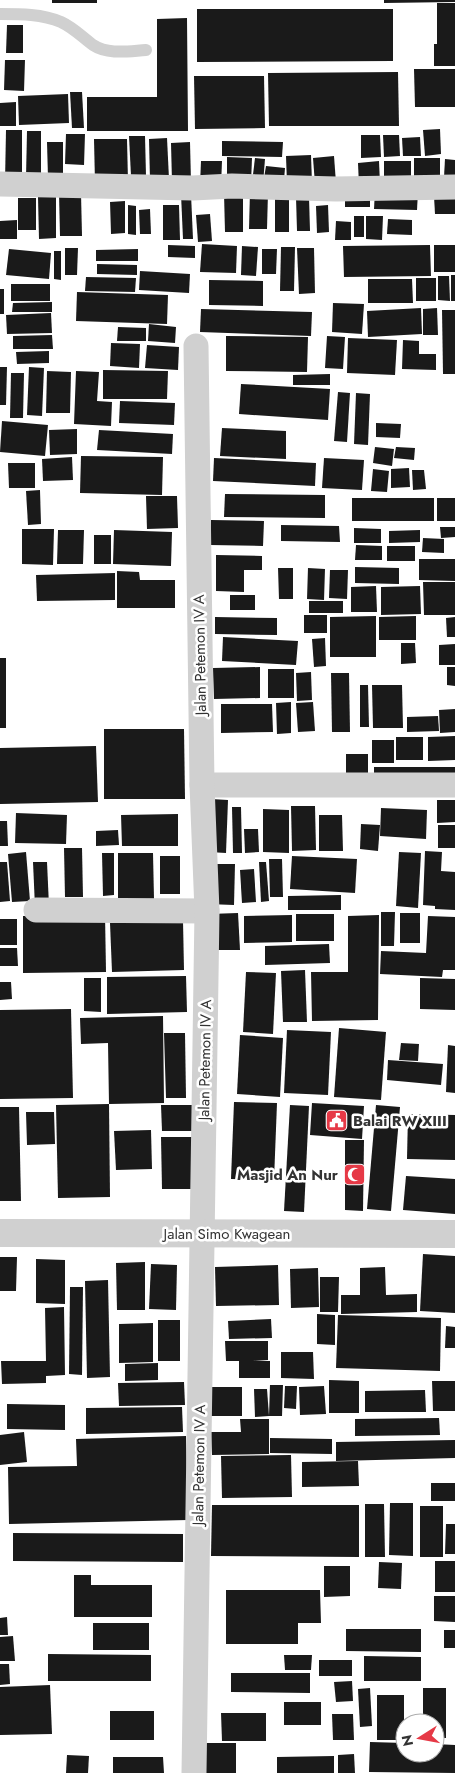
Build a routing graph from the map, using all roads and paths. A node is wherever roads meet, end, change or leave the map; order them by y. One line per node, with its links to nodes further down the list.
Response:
1 (0, 14): 2 (lane)
2 (146, 50)
3 (0, 184): 4 (street)
4 (455, 187)
5 (196, 346): 6 (street, Jalan Petemon IV A)
6 (202, 785): 7 (street); 9 (street, Jalan Petemon IV A)
7 (455, 785)
8 (36, 910): 9 (street)
9 (207, 911): 11 (street, Jalan Petemon IV A)
10 (0, 1233): 11 (street, Jalan Simo Kwagean)
11 (202, 1234): 12 (street, Jalan Simo Kwagean); 13 (street, Jalan Petemon IV A)
12 (455, 1234)
13 (194, 1773)

